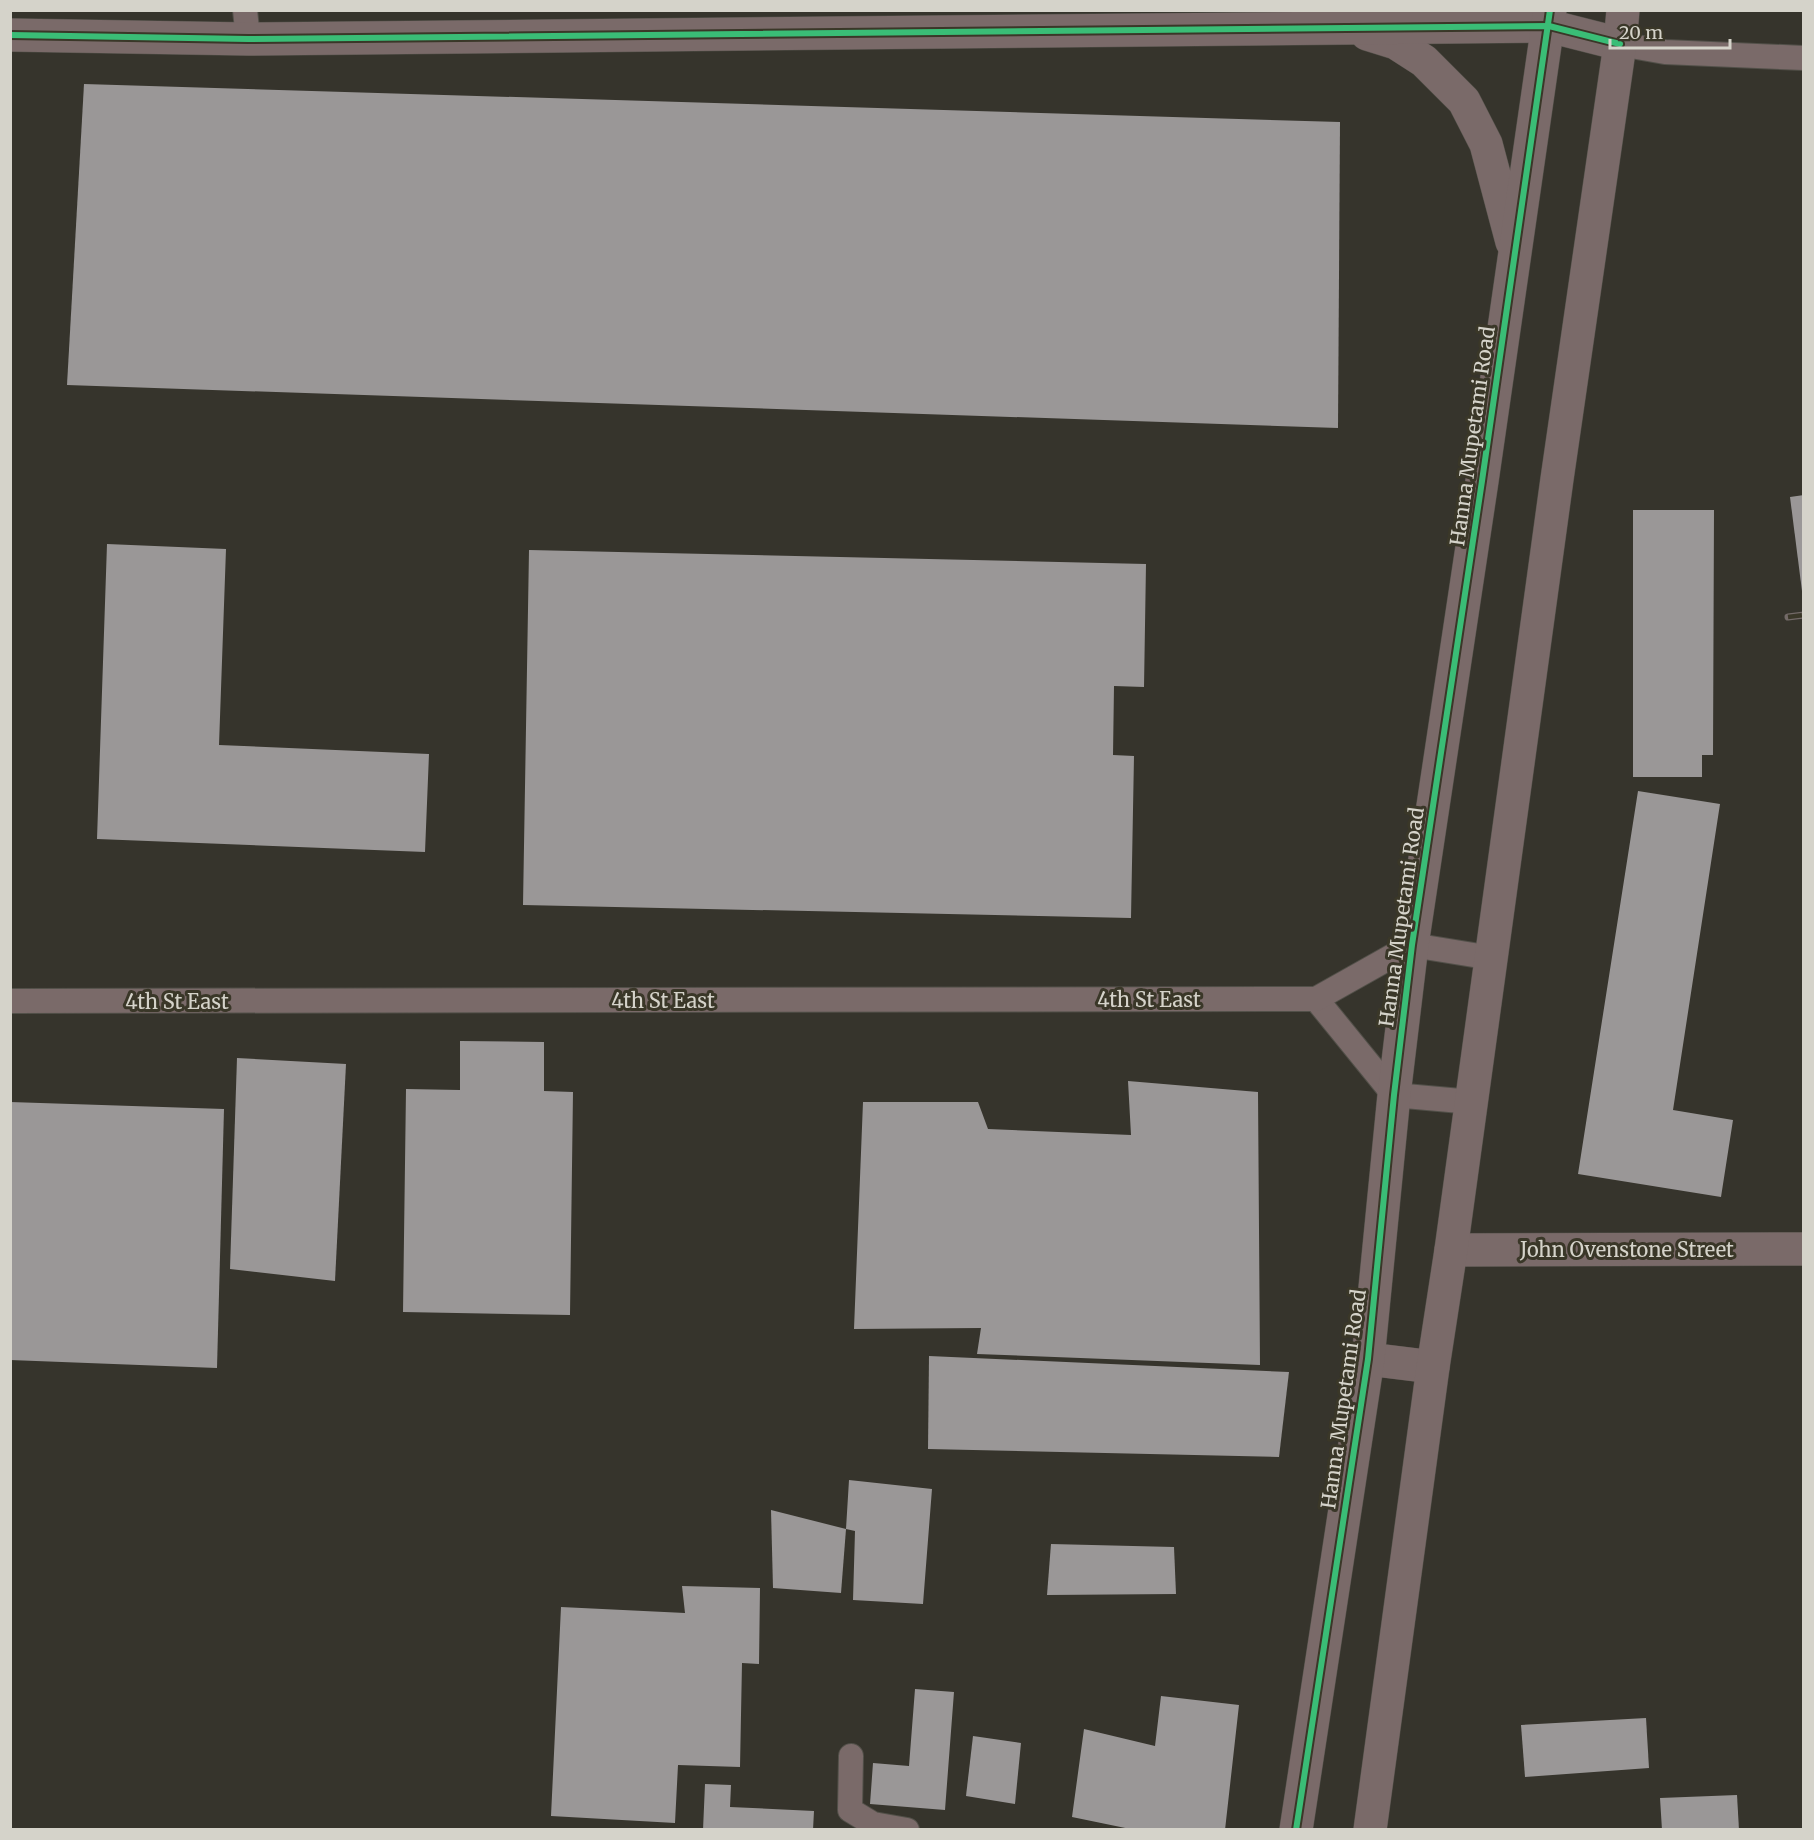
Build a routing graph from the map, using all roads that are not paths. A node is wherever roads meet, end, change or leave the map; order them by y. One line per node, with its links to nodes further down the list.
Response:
1 (1623, 10): 6 (street)
2 (1550, 18): 4 (street); 6 (street); 8 (street, Hanna Mupetami Road)
3 (247, 25): 4 (street); 5 (street)
4 (1350, 29): 8 (street)
5 (10, 35)
6 (1620, 44): 7 (lane); 10 (street)
7 (1803, 58)
8 (1516, 255): 9 (street, Hanna Mupetami Road)
9 (1412, 945): 10 (lane); 11 (lane, 4th St East); 13 (street, Hanna Mupetami Road)
10 (1492, 958): 14 (street)
11 (1316, 999): 12 (lane, 4th St East); 13 (lane)
12 (10, 1001)
13 (1394, 1095): 14 (lane); 17 (street, Hanna Mupetami Road)
14 (1472, 1102): 16 (street)
15 (1803, 1249): 16 (street, John Ovenstone Street)
16 (1451, 1250): 18 (street)
17 (1368, 1359): 18 (street); 21 (street, Hanna Mupetami Road)
18 (1433, 1366): 22 (street)
19 (851, 1755): 20 (lane)
20 (907, 1830)
21 (1296, 1830)
22 (1370, 1830)

